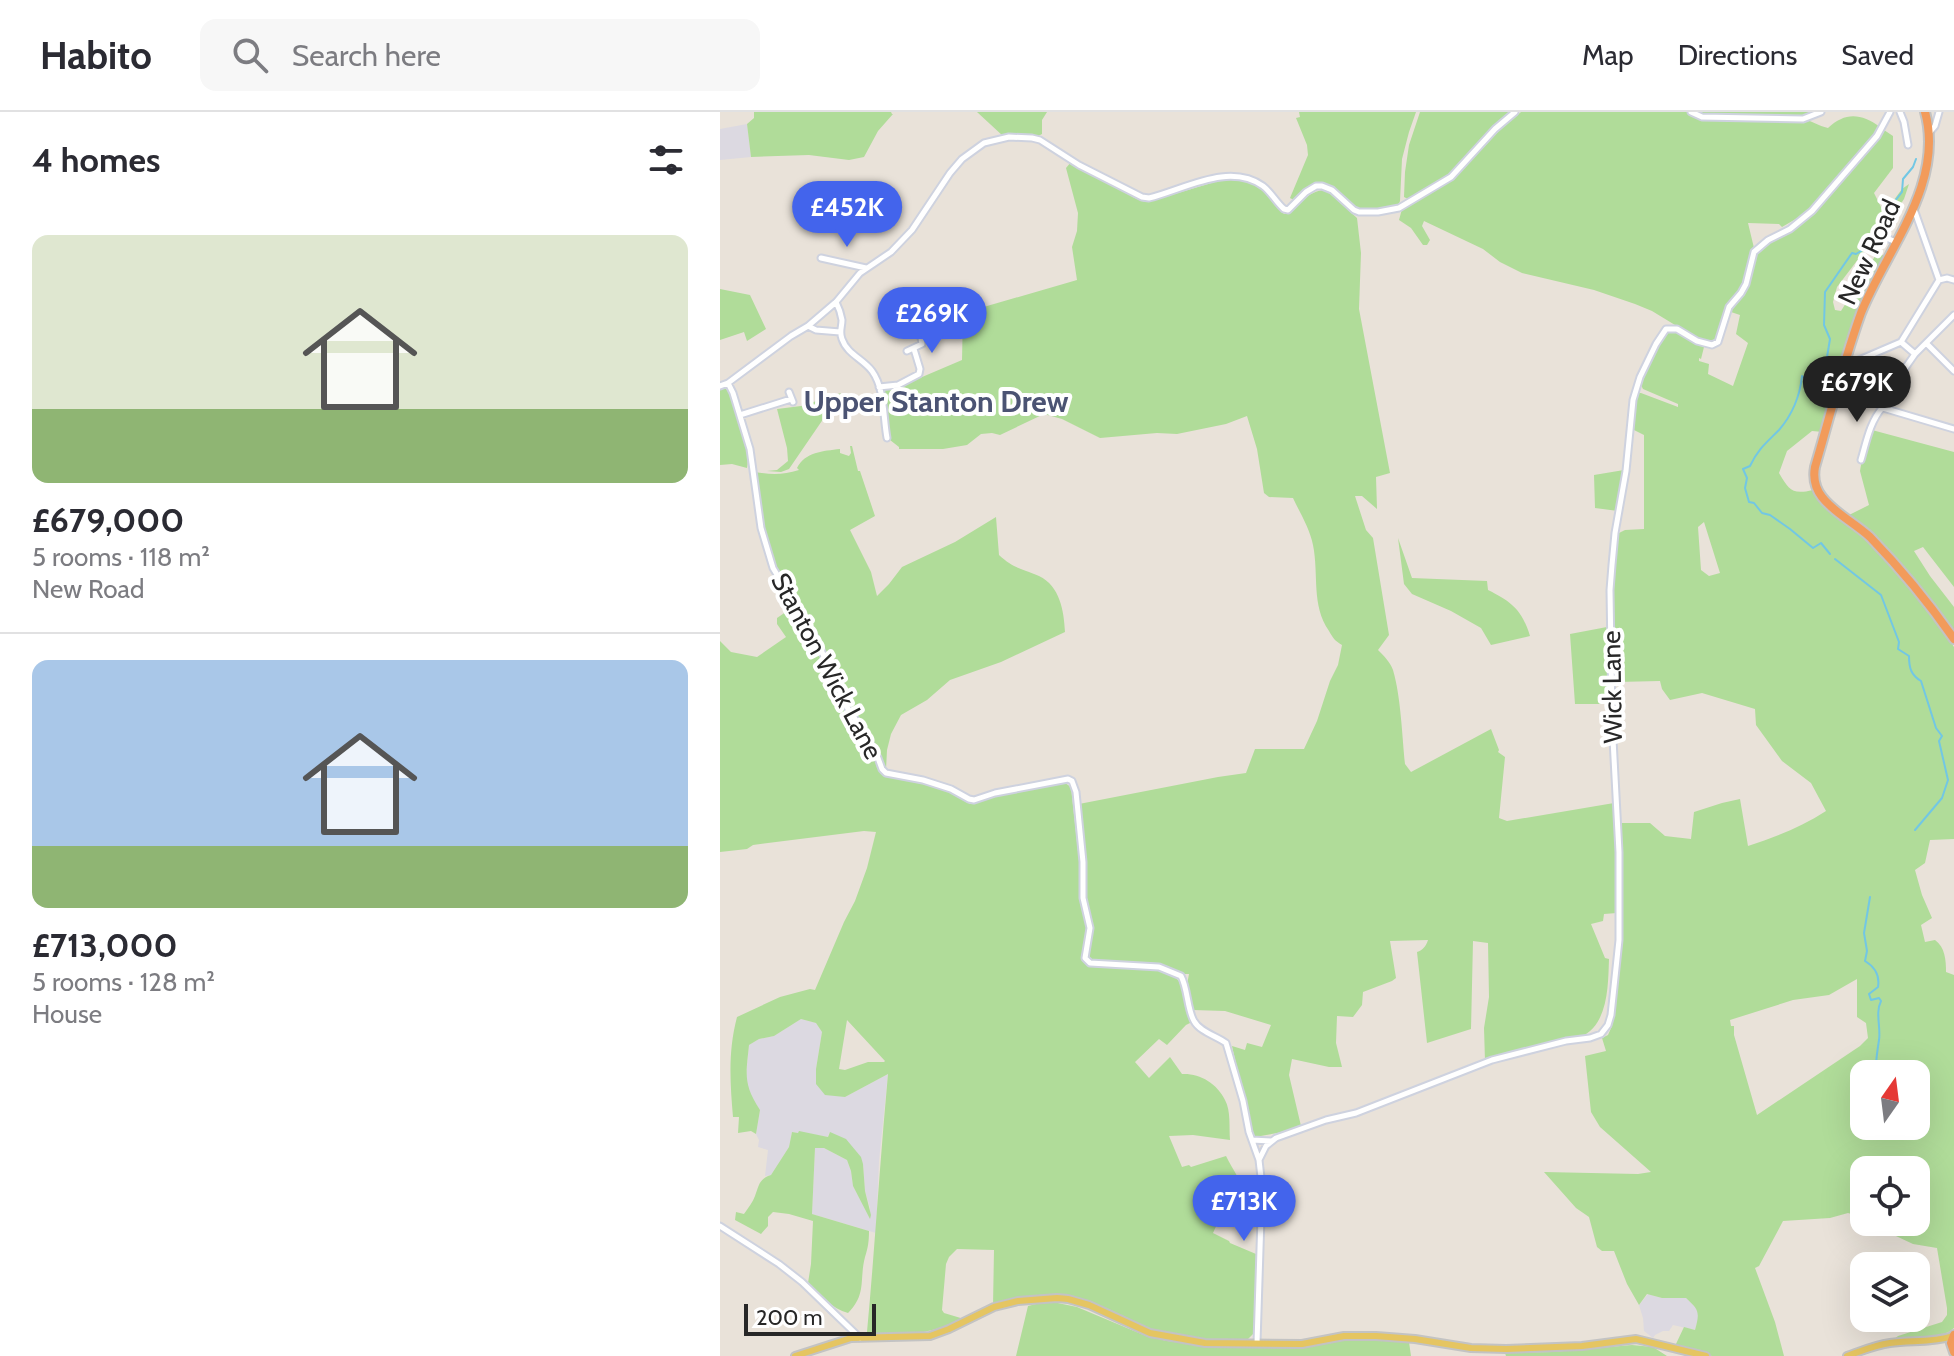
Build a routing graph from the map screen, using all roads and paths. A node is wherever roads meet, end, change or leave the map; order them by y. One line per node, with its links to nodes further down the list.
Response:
1 (1515, 112): 14 (street)
2 (1691, 112): 3 (street)
3 (1821, 112)
4 (1890, 112): 38 (street, Wick Lane)
5 (1900, 112): 9 (street)
6 (1925, 112): 8 (highway, New Road)
7 (1939, 112): 8 (street)
8 (1930, 132): 10 (highway, New Road)
9 (1908, 145)
10 (1913, 206): 12 (highway, New Road); 15 (street)
11 (1892, 218): 12 (street)
12 (1896, 242): 25 (highway, New Road)
13 (821, 258): 14 (street)
14 (867, 268): 17 (street)
15 (1939, 280): 16 (street); 22 (street)
16 (1954, 280)
17 (836, 302): 19 (street); 20 (street)
18 (1954, 315): 23 (street)
19 (808, 326): 20 (street); 27 (street)
20 (840, 332): 29 (street)
21 (921, 338): 29 (street)
22 (1901, 342): 24 (street); 25 (street)
23 (1926, 343): 24 (street); 26 (street)
24 (1915, 354): 31 (street)
25 (1845, 366): 36 (highway, New Road)
26 (1954, 371)
27 (728, 383): 28 (street); 32 (street, Stanton Wick Lane)
28 (720, 386)
29 (879, 387): 34 (street)
30 (791, 398): 32 (street)
31 (1883, 407): 33 (street); 35 (street)
32 (740, 415): 37 (street, Stanton Wick Lane)
33 (1954, 429)
34 (887, 438)
35 (1861, 460)
36 (1954, 639)
37 (1252, 1140): 38 (street); 39 (street)
38 (1271, 1141): 39 (street)
39 (1259, 1160): 44 (street)
40 (720, 1226): 42 (street)
41 (1954, 1335): 43 (main road); 45 (highway)
42 (860, 1338): 44 (main road); 46 (main road)
43 (1931, 1341): 45 (main road); 48 (main road)
44 (1257, 1343): 47 (main road)
45 (1954, 1351)
46 (795, 1356)
47 (1706, 1356)
48 (1847, 1356)

